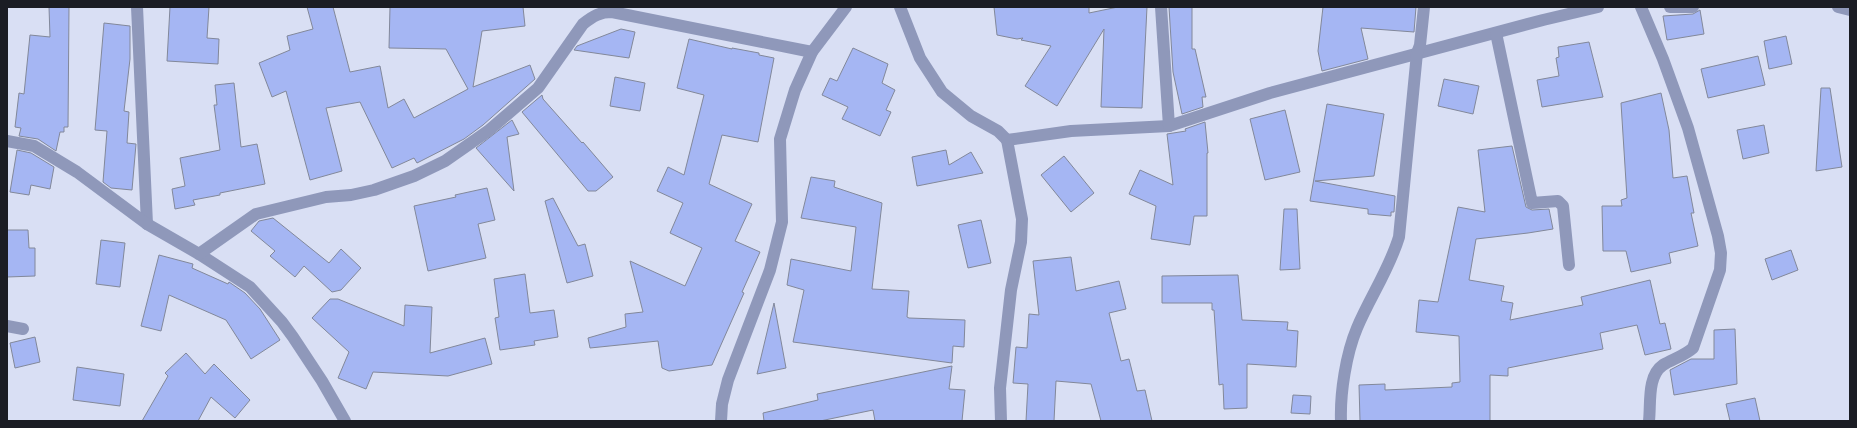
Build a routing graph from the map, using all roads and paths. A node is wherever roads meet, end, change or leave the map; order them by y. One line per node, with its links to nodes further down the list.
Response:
1 (137, 7): 19 (street)
2 (846, 7): 14 (street)
3 (900, 7): 17 (street)
4 (1161, 7): 16 (street)
5 (1424, 7): 15 (street)
6 (1598, 7): 13 (street)
7 (1641, 7): 28 (street)
8 (1670, 7): 9 (street)
9 (1682, 7): 10 (street)
10 (1693, 7)
11 (1838, 7): 12 (street)
12 (1850, 10)
13 (1496, 33): 15 (street); 21 (street)
14 (812, 52): 20 (street); 25 (street)
15 (1417, 53): 16 (street); 27 (street)
16 (1169, 126): 17 (street)
17 (1006, 140): 26 (street)
18 (7, 142): 19 (street)
19 (147, 224): 20 (street)
20 (199, 254): 24 (street)
21 (1569, 265)
22 (7, 326): 23 (street)
23 (24, 329)
24 (345, 421)
25 (721, 421)
26 (1001, 421)
27 (1341, 421)
28 (1649, 421)

